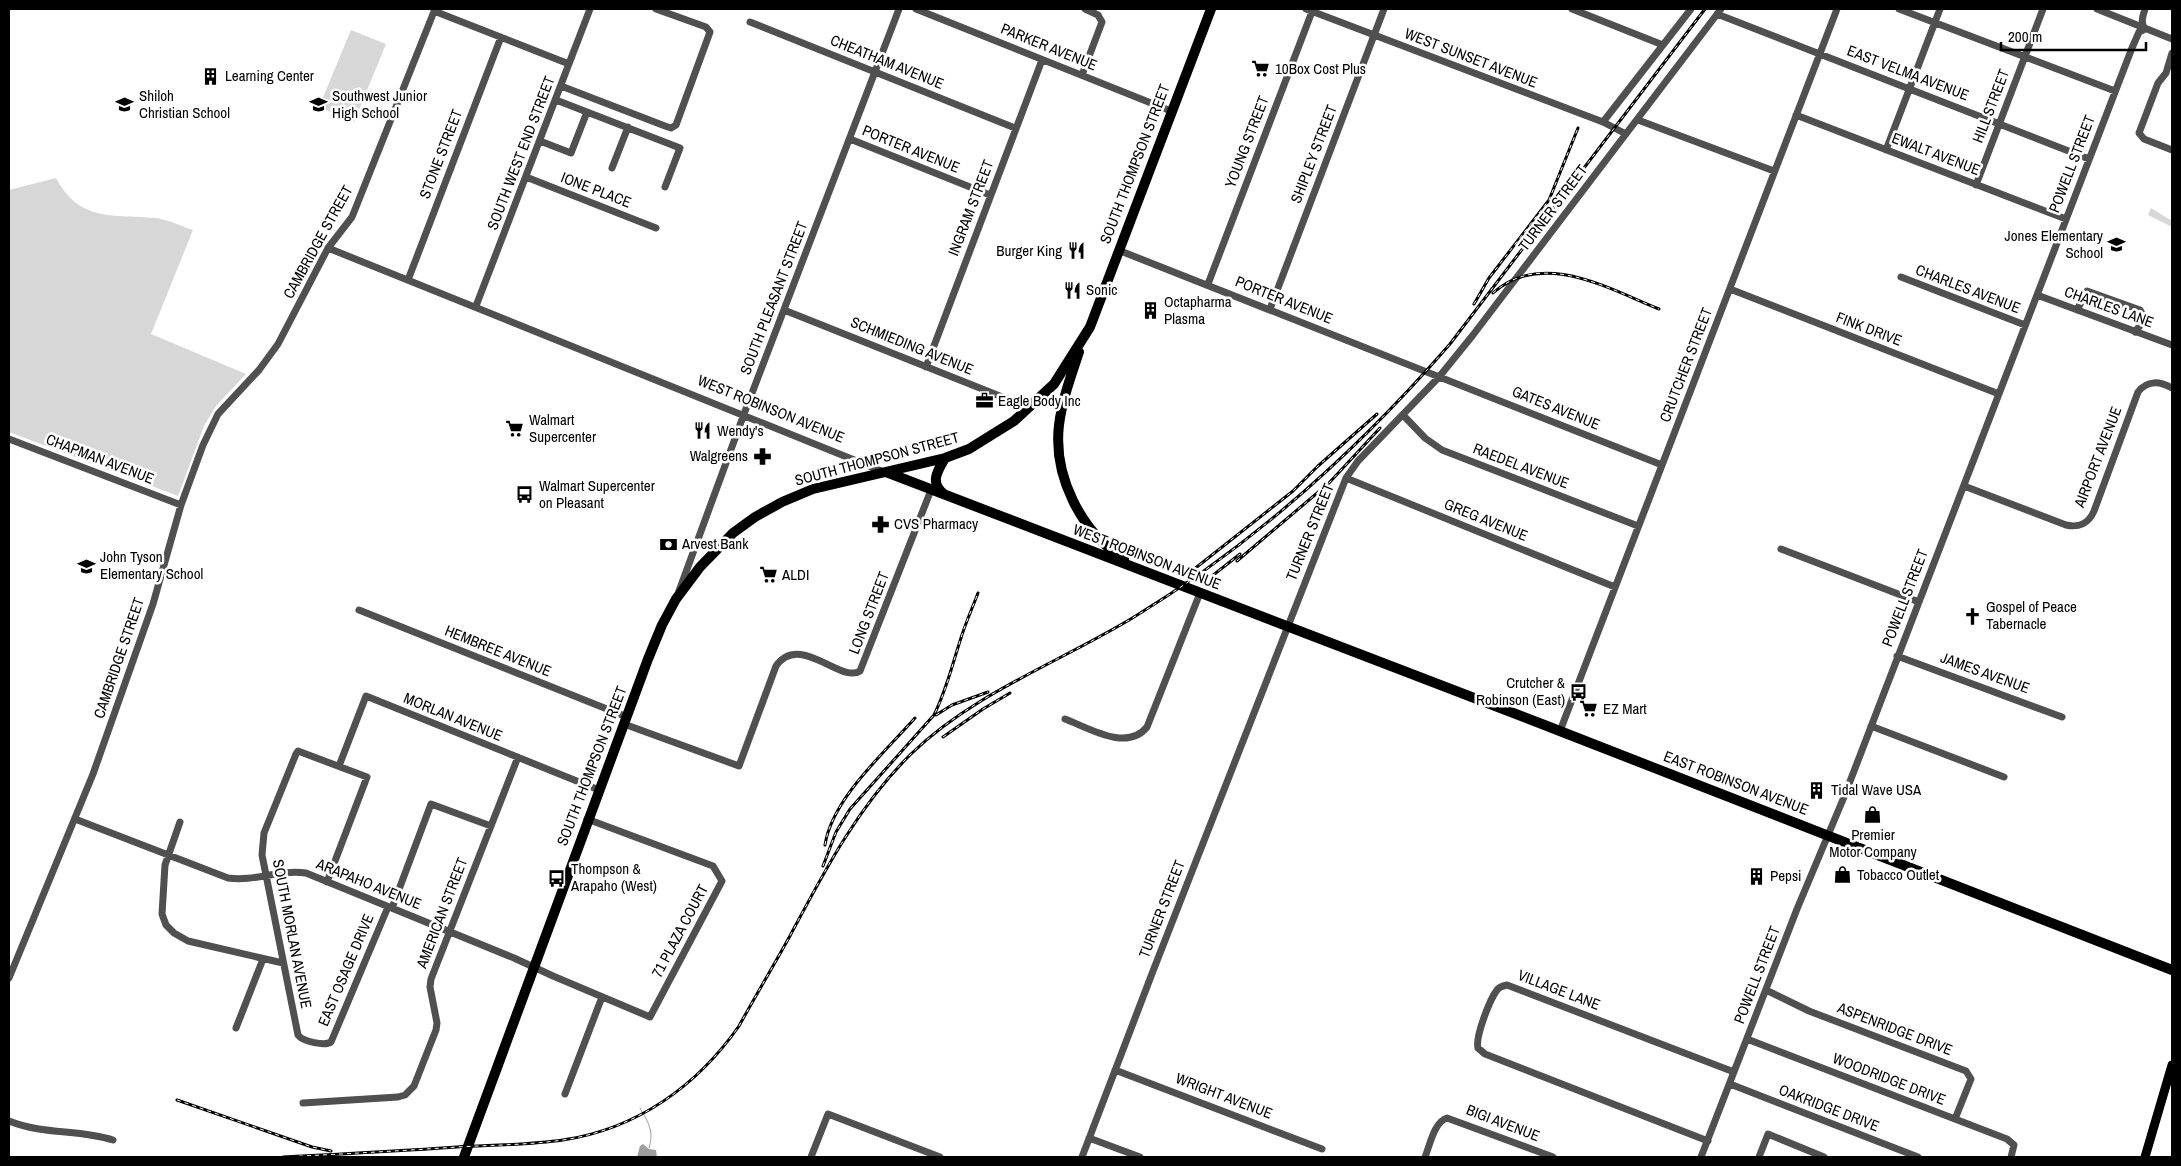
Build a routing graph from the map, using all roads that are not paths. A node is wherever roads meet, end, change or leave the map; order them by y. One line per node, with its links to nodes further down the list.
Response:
1 (590, 9): 33 (street, SOUTH WEST END STREET)
2 (656, 9): 36 (street)
3 (899, 9): 34 (street, SOUTH PLEASANT STREET)
4 (916, 9): 32 (street, PARKER AVENUE)
5 (1085, 9): 35 (street)
6 (1211, 9): 41 (highway, SOUTH THOMPSON STREET)
7 (1310, 9): 24 (street, WEST SUNSET AVENUE); 66 (street, YOUNG STREET)
8 (1384, 9): 24 (street, SHIPLEY STREET)
9 (1572, 9): 27 (street)
10 (1691, 9): 27 (street)
11 (1837, 9): 29 (street, CRUTCHER STREET)
12 (1899, 9): 22 (street)
13 (1940, 9): 22 (street)
14 (2043, 9): 30 (street, HILL STREET)
15 (2097, 9): 20 (street)
16 (2145, 9): 19 (street, POWELL STREET)
17 (435, 10): 25 (street); 62 (street, CAMBRIDGE STREET)
18 (1719, 12): 29 (street, EAST VELMA AVENUE); 43 (street, TURNER STREET)
19 (2142, 18): 20 (street); 23 (street, POWELL STREET)
20 (2125, 20): 23 (street)
21 (750, 22): 34 (street, CHEATHAM AVENUE)
22 (1935, 23): 30 (street); 37 (street)
23 (2142, 27): 26 (street); 38 (street, POWELL STREET)
24 (1374, 35): 44 (street, WEST SUNSET AVENUE); 70 (street, SHIPLEY STREET)
25 (500, 37): 33 (street); 65 (street, STONE STREET)
26 (2172, 39)
27 (1664, 45): 44 (street)
28 (2172, 53): 31 (street)
29 (1820, 54): 37 (street, EAST VELMA AVENUE); 42 (street, CRUTCHER STREET)
30 (2025, 57): 38 (street); 45 (street, HILL STREET)
31 (2172, 59): 52 (street)
32 (1042, 60): 35 (street, PARKER AVENUE); 47 (street, INGRAM STREET)
33 (570, 64): 36 (street, SOUTH WEST END STREET)
34 (875, 72): 47 (street, CHEATHAM AVENUE); 49 (street, SOUTH PLEASANT STREET)
35 (1082, 76): 41 (street, PARKER AVENUE)
36 (561, 86): 39 (street, SOUTH WEST END STREET)
37 (1909, 88): 45 (street, EAST VELMA AVENUE); 51 (street)
38 (2116, 91): 53 (street, POWELL STREET)
39 (556, 100): 40 (street); 50 (street, SOUTH WEST END STREET)
40 (587, 112): 46 (street); 50 (street)
41 (1171, 112): 63 (highway, SOUTH THOMPSON STREET)
42 (1796, 115): 51 (street, EWALT AVENUE); 55 (street, CRUTCHER STREET)
43 (1638, 120): 48 (street, TURNER STREET); 55 (street)
44 (1603, 122): 48 (street, WEST SUNSET AVENUE)
45 (2000, 124): 53 (street, EAST VELMA AVENUE); 57 (street, HILL STREET)
46 (628, 127): 54 (street); 58 (street)
47 (1015, 128): 59 (street, INGRAM STREET)
48 (1626, 134): 78 (street, TURNER STREET)
49 (850, 139): 59 (street, PORTER AVENUE); 71 (street, SOUTH PLEASANT STREET)
50 (540, 141): 56 (street, SOUTH WEST END STREET)
51 (1886, 150): 57 (street, EWALT AVENUE)
52 (2172, 150)
53 (2089, 158): 60 (street, POWELL STREET)
54 (612, 168)
55 (1774, 171): 67 (street, CRUTCHER STREET)
56 (526, 177): 61 (street, IONE PLACE); 69 (street, SOUTH WEST END STREET)
57 (1976, 184): 60 (street, EWALT AVENUE)
58 (664, 187)
59 (990, 195): 77 (street, INGRAM STREET)
60 (2066, 219): 68 (street, POWELL STREET)
61 (656, 228)
62 (328, 248): 65 (street, WEST ROBINSON AVENUE); 94 (street, CAMBRIDGE STREET)
63 (1118, 250): 66 (street, PORTER AVENUE); 75 (highway, SOUTH THOMPSON STREET)
64 (1901, 277): 73 (street, CHARLES AVENUE)
65 (408, 280): 69 (street, WEST ROBINSON AVENUE)
66 (1208, 284): 70 (street, PORTER AVENUE)
67 (1730, 288): 81 (street, FINK DRIVE); 88 (street, CRUTCHER STREET)
68 (2037, 295): 72 (street, CHARLES LANE); 73 (street, POWELL STREET)
69 (476, 306): 84 (street, WEST ROBINSON AVENUE)
70 (1270, 309): 78 (street, PORTER AVENUE)
71 (784, 310): 77 (street, SCHMIEDING AVENUE); 84 (street, SOUTH PLEASANT STREET)
72 (2077, 310): 74 (street, CHARLES LANE); 74 (street)
73 (2025, 325): 81 (street, POWELL STREET)
74 (2135, 332): 76 (street, CHARLES LANE)
75 (1083, 340): 79 (highway, SOUTH THOMPSON STREET); 82 (highway)
76 (2172, 345)
77 (926, 367): 83 (street, SCHMIEDING AVENUE)
78 (1439, 377): 85 (street, TURNER STREET); 88 (street, GATES AVENUE)
79 (1054, 384): 82 (highway); 83 (highway, SOUTH THOMPSON STREET)
80 (2170, 385): 91 (street, AIRPORT AVENUE)
81 (1999, 394): 91 (street, POWELL STREET)
82 (1064, 398): 96 (highway)
83 (1030, 408): 87 (highway, SOUTH THOMPSON STREET)
84 (744, 414): 89 (street, WEST ROBINSON AVENUE); 102 (street, SOUTH PLEASANT STREET)
85 (1403, 415): 90 (street, TURNER STREET); 95 (street, RAEDEL AVENUE)
86 (9, 439): 94 (street, CHAPMAN AVENUE)
87 (945, 458): 89 (highway, SOUTH THOMPSON STREET); 93 (highway)
88 (1662, 465): 95 (street, CRUTCHER STREET)
89 (886, 472): 92 (highway, WEST ROBINSON AVENUE); 102 (highway, SOUTH THOMPSON STREET)
90 (1346, 478): 100 (street, GREG AVENUE); 105 (street, TURNER STREET)
91 (1964, 486): 103 (street, POWELL STREET)
92 (931, 490): 93 (highway, WEST ROBINSON AVENUE); 114 (street, LONG STREET)
93 (951, 498): 97 (highway, WEST ROBINSON AVENUE)
94 (181, 505): 117 (street, CAMBRIDGE STREET)
95 (1638, 526): 100 (street, CRUTCHER STREET)
96 (1092, 531): 97 (highway); 99 (highway)
97 (1085, 549): 99 (highway, WEST ROBINSON AVENUE)
98 (1781, 549): 103 (street)
99 (1142, 570): 101 (highway, WEST ROBINSON AVENUE)
100 (1615, 587): 111 (street, CRUTCHER STREET)
101 (1200, 593): 105 (highway, WEST ROBINSON AVENUE); 108 (street)
102 (676, 599): 109 (highway, SOUTH THOMPSON STREET)
103 (1919, 602): 106 (street, POWELL STREET)
104 (359, 610): 109 (street, HEMBREE AVENUE)
105 (1288, 626): 111 (highway, EAST ROBINSON AVENUE); 138 (street, TURNER STREET)
106 (1897, 656): 107 (street, JAMES AVENUE); 110 (street, POWELL STREET)
107 (2062, 716)
108 (1065, 719)
109 (626, 721): 114 (street, HEMBREE AVENUE); 116 (highway, SOUTH THOMPSON STREET)
110 (1871, 726): 115 (street); 121 (street, POWELL STREET)
111 (1560, 731): 121 (highway, EAST ROBINSON AVENUE)
112 (518, 758): 113 (street, MORLAN AVENUE); 116 (street, MORLAN AVENUE); 120 (street, AMERICAN STREET)
113 (339, 766): 123 (street, SOUTH MORLAN AVENUE); 124 (street)
114 (739, 766)
115 (2004, 776)
116 (599, 790): 118 (highway, SOUTH THOMPSON STREET)
117 (75, 819): 122 (street, ARAPAHO AVENUE); 131 (street, CAMBRIDGE STREET)
118 (587, 819): 129 (highway, SOUTH THOMPSON STREET); 133 (street, 71 PLAZA COURT)
119 (180, 822): 122 (street)
120 (491, 826): 125 (street, EAST OSAGE DRIVE); 126 (street, AMERICAN STREET)
121 (1828, 836): 130 (highway, EAST ROBINSON AVENUE); 132 (street, POWELL STREET)
122 (168, 855): 123 (street, ARAPAHO AVENUE); 127 (street)
123 (266, 876): 124 (street, ARAPAHO AVENUE); 128 (street, SOUTH MORLAN AVENUE)
124 (327, 882): 125 (street, ARAPAHO AVENUE)
125 (390, 907): 126 (street, ARAPAHO AVENUE); 135 (street, EAST OSAGE DRIVE)
126 (451, 931): 129 (street, ARAPAHO AVENUE); 142 (street, AMERICAN STREET)
127 (263, 959): 128 (street); 134 (street)
128 (283, 963): 135 (street, SOUTH MORLAN AVENUE)
129 (535, 968): 133 (street, 71 PLAZA COURT); 150 (highway, SOUTH THOMPSON STREET)
130 (2172, 970)
131 (9, 978)
132 (1766, 990): 136 (street, POWELL STREET); 143 (street, ASPENRIDGE DRIVE)
133 (602, 998): 141 (street)
134 (236, 1028)
135 (300, 1038)
136 (1747, 1039): 139 (street, POWELL STREET); 143 (street, WOODRIDGE DRIVE)
137 (2172, 1065): 161 (main road)
138 (1115, 1070): 145 (street, TURNER STREET); 148 (street, WRIGHT AVENUE)
139 (1734, 1072): 140 (street, POWELL STREET); 147 (street, VILLAGE LANE)
140 (1730, 1084): 147 (street, POWELL STREET); 160 (street, OAKRIDGE DRIVE)
141 (565, 1094)
142 (303, 1103)
143 (1955, 1119): 149 (street, WOODRIDGE DRIVE)
144 (9, 1121): 146 (street)
145 (1089, 1138): 153 (street, TURNER STREET); 154 (street)
146 (112, 1140)
147 (1708, 1141): 157 (street, POWELL STREET)
148 (1322, 1149)
149 (2012, 1154)
150 (464, 1157)
151 (811, 1157): 152 (street)
152 (940, 1157)
153 (1082, 1157)
154 (1140, 1157)
155 (1425, 1157): 156 (street, BIGI AVENUE)
156 (1553, 1157)
157 (1702, 1157)
158 (1759, 1157): 159 (street)
159 (1824, 1157)
160 (1918, 1157)
161 (2145, 1157)

